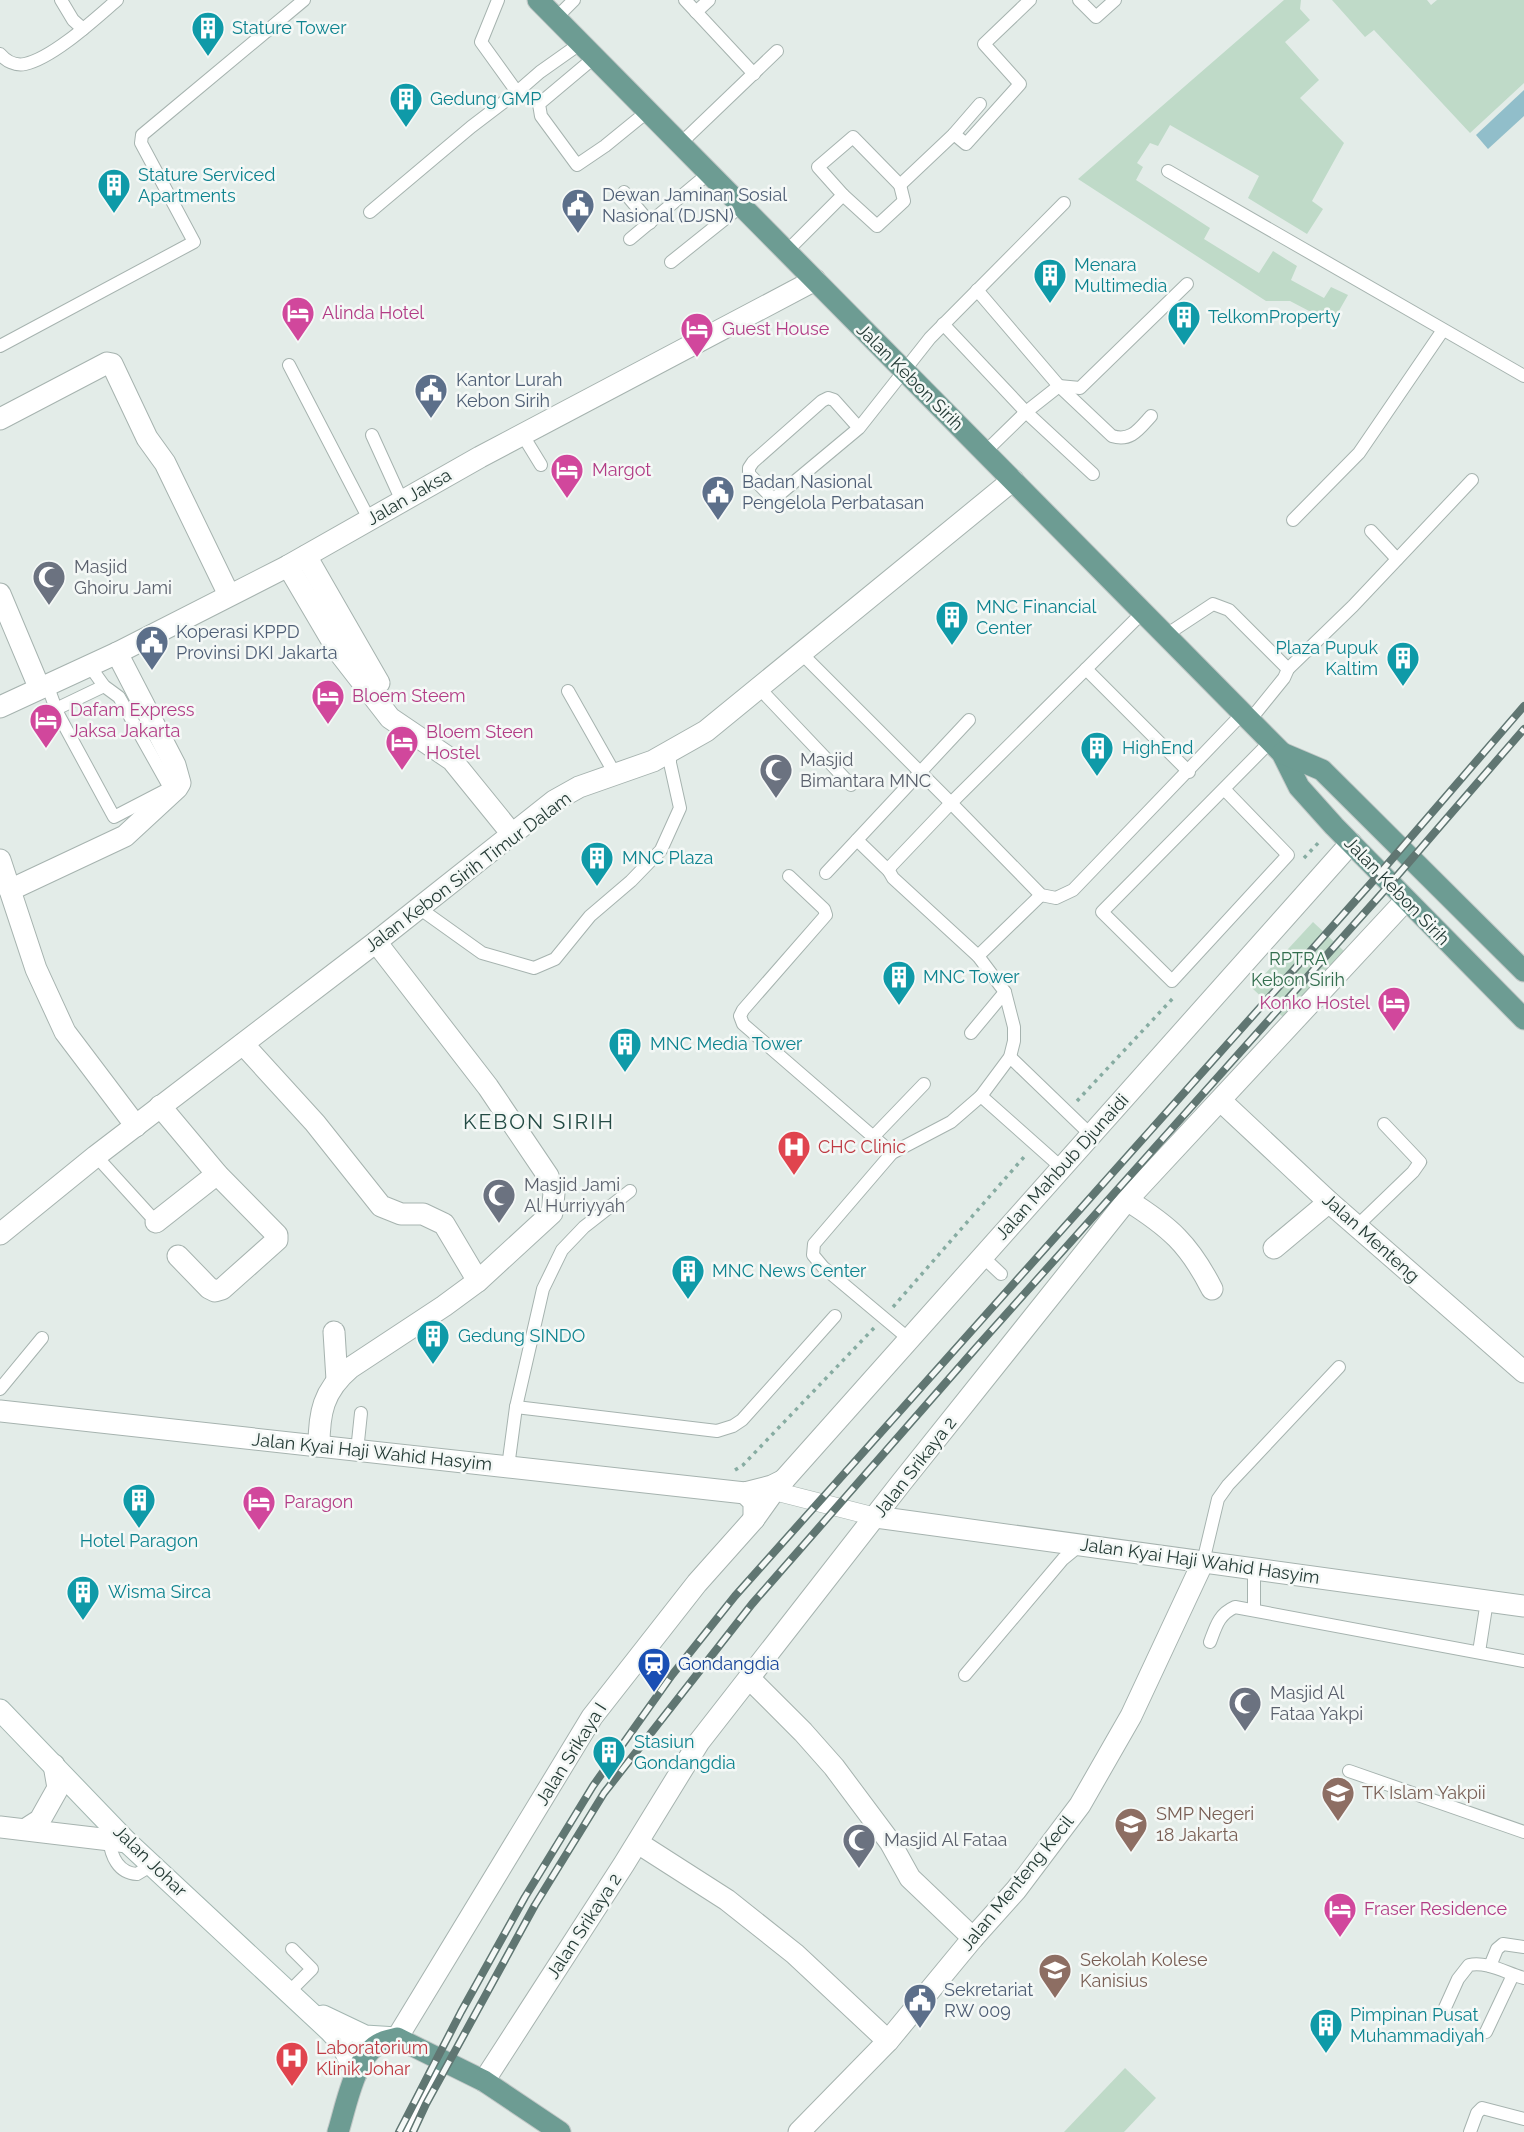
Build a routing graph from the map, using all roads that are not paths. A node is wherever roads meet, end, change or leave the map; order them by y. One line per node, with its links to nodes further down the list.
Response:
1 (61, 0): 14 (lane)
2 (117, 0): 14 (lane)
3 (304, 0): 41 (lane)
4 (498, 0): 19 (lane)
5 (538, 0): 13 (main road, Jalan Kebon Sirih)
6 (574, 0): 13 (lane)
7 (685, 0): 12 (lane)
8 (709, 0): 12 (lane)
9 (1030, 0): 22 (lane)
10 (1079, 0): 11 (lane)
11 (1115, 0)
12 (696, 12): 18 (lane)
13 (556, 18): 15 (main road, Jalan Kebon Sirih)
14 (83, 29): 17 (lane)
15 (588, 50): 19 (lane); 21 (main road, Jalan Kebon Sirih); 21 (lane)
16 (777, 51): 18 (lane)
17 (0, 54)
18 (754, 74): 23 (lane)
19 (517, 92): 31 (lane)
20 (980, 104): 22 (lane)
21 (648, 111): 23 (main road, Jalan Kebon Sirih)
22 (954, 134): 26 (lane)
23 (680, 144): 25 (main road, Jalan Kebon Sirih)
24 (1168, 171): 40 (lane)
25 (709, 173): 30 (main road, Jalan Kebon Sirih); 32 (lane)
26 (900, 184): 28 (lane); 28 (lane)
27 (625, 192): 32 (lane)
28 (843, 195): 34 (lane)
29 (1064, 203): 38 (lane)
30 (741, 206): 34 (main road, Jalan Kebon Sirih); 35 (lane)
31 (370, 212)
32 (650, 223): 33 (lane)
33 (630, 239)
34 (786, 251): 36 (main road, Jalan Kebon Sirih)
35 (671, 262)
36 (815, 281): 43 (main road, Jalan Kebon Sirih); 50 (street, Jalan Jaksa)
37 (1187, 284): 45 (lane)
38 (977, 290): 39 (lane); 45 (lane)
39 (943, 324): 43 (lane); 46 (lane)
40 (1443, 330): 44 (lane); 57 (lane)
41 (0, 346)
42 (289, 365): 60 (lane)
43 (904, 369): 49 (lane); 52 (main road, Jalan Kebon Sirih)
44 (1524, 376)
45 (1059, 386): 46 (lane); 47 (lane)
46 (1026, 412): 52 (lane); 54 (lane)
47 (1151, 416)
48 (0, 419): 66 (street)
49 (859, 428): 49 (lane)
50 (523, 434): 53 (lane); 59 (street, Jalan Jaksa)
51 (372, 435): 59 (lane)
52 (985, 452): 56 (main road, Jalan Kebon Sirih)
53 (541, 465)
54 (1093, 474)
55 (1472, 480): 63 (lane)
56 (1013, 481): 67 (main road, Jalan Kebon Sirih); 70 (street, Jalan Kebon Sirih Timur Dalam)
57 (1328, 484): 58 (lane); 61 (lane)
58 (1337, 494)
59 (402, 501): 60 (street, Jalan Jaksa)
60 (369, 519): 64 (street, Jalan Jaksa)
61 (1293, 520)
62 (1371, 531): 63 (lane)
63 (1396, 559): 73 (lane)
64 (297, 561): 66 (street, Jalan Jaksa); 74 (street); 91 (street)
65 (0, 594): 75 (street)
66 (229, 595): 69 (street, Jalan Jaksa)
67 (1143, 612): 68 (main road, Jalan Kebon Sirih); 72 (lane)
68 (1166, 635): 73 (lane); 81 (main road, Jalan Kebon Sirih)
69 (117, 653): 71 (street, Jalan Jaksa); 98 (street)
70 (802, 654): 77 (street, Jalan Kebon Sirih Timur Dalam); 85 (lane)
71 (89, 665): 75 (street, Jalan Jaksa); 76 (lane)
72 (1086, 669): 86 (lane); 90 (lane)
73 (1288, 669): 81 (lane)
74 (379, 683)
75 (43, 686): 79 (street, Jalan Jaksa); 80 (lane)
76 (104, 686): 80 (lane); 80 (lane)
77 (759, 688): 84 (street, Jalan Kebon Sirih Timur Dalam); 88 (lane)
78 (568, 691): 87 (lane)
79 (0, 706)
80 (56, 709)
81 (1246, 717): 83 (main road, Jalan Kebon Sirih); 86 (lane)
82 (969, 720): 85 (lane)
83 (1277, 747): 89 (lane); 93 (main road, Jalan Kebon Sirih); 104 (main road, Jalan Kebon Sirih)
84 (670, 752): 87 (street, Jalan Kebon Sirih Timur Dalam); 101 (lane)
85 (919, 771): 90 (lane); 92 (lane)
86 (1189, 772): 99 (lane)
87 (615, 774): 91 (street, Jalan Kebon Sirih Timur Dalam)
88 (851, 785)
89 (1224, 789): 89 (lane)
90 (951, 803): 95 (lane); 99 (lane)
91 (512, 834): 101 (street, Jalan Kebon Sirih Timur Dalam)
92 (857, 840): 95 (lane); 96 (lane)
93 (1351, 843): 100 (main road, Jalan Kebon Sirih); 116 (street, Jalan Mahbub Djunaidi)
94 (0, 860): 98 (street)
95 (889, 871): 103 (lane)
96 (825, 873)
97 (789, 876): 117 (lane)
98 (10, 890): 115 (street)
99 (1041, 895): 103 (lane)
100 (1406, 900): 106 (main road, Jalan Kebon Sirih); 112 (street, Jalan Srikaya 2)
101 (419, 908): 102 (street, Jalan Kebon Sirih Timur Dalam)
102 (376, 942): 108 (street, Jalan Kebon Sirih Timur Dalam); 132 (street)
103 (978, 956): 105 (lane)
104 (1524, 971)
105 (1005, 992): 107 (lane); 109 (lane)
106 (1524, 1019)
107 (971, 1033)
108 (243, 1044): 113 (street, Jalan Kebon Sirih Timur Dalam); 132 (street)
109 (1010, 1057): 111 (lane); 116 (lane)
110 (924, 1084): 117 (lane)
111 (981, 1096): 118 (lane); 120 (lane)
112 (1221, 1101): 123 (street, Jalan Srikaya 2); 124 (street, Jalan Menteng)
113 (160, 1106): 115 (street, Jalan Kebon Sirih Timur Dalam); 121 (street)
114 (1384, 1125): 126 (lane)
115 (136, 1126): 119 (street, Jalan Kebon Sirih Timur Dalam)
116 (1091, 1135): 120 (street, Jalan Mahbub Djunaidi)
117 (873, 1137): 118 (lane)
118 (892, 1153): 137 (lane)
119 (96, 1156): 125 (lane); 127 (street, Jalan Kebon Sirih Timur Dalam)
120 (1062, 1168): 130 (street, Jalan Mahbub Djunaidi)
121 (218, 1174): 125 (street); 129 (street)
122 (630, 1191): 142 (lane)
123 (1128, 1200): 133 (street); 150 (street, Jalan Srikaya 2)
124 (1329, 1202): 126 (street, Jalan Menteng); 128 (street)
125 (156, 1222)
126 (1357, 1226): 139 (street, Jalan Menteng)
127 (0, 1234)
128 (1274, 1248)
129 (178, 1256)
130 (982, 1256): 131 (lane); 137 (street, Jalan Mahbub Djunaidi)
131 (1001, 1274)
132 (478, 1281): 140 (street)
133 (1212, 1289)
134 (835, 1316): 142 (lane)
135 (334, 1332): 140 (street)
136 (42, 1338): 141 (lane)
137 (909, 1339): 148 (street, Jalan Mahbub Djunaidi)
138 (1339, 1367): 153 (lane)
139 (1524, 1372)
140 (337, 1380): 145 (street)
141 (0, 1389)
142 (516, 1407): 147 (lane)
143 (0, 1411): 145 (street, Jalan Kyai Haji Wahid Hasyim)
144 (361, 1413): 146 (lane)
145 (319, 1446): 146 (street, Jalan Kyai Haji Wahid Hasyim)
146 (357, 1451): 147 (street, Jalan Kyai Haji Wahid Hasyim)
147 (508, 1467): 149 (street, Jalan Kyai Haji Wahid Hasyim)
148 (779, 1486): 149 (street); 150 (street); 151 (street, Jalan Srikaya I)
149 (745, 1493): 151 (street)
150 (876, 1517): 152 (street, Jalan Kyai Haji Wahid Hasyim); 162 (street, Jalan Srikaya 2)
151 (754, 1519): 180 (street, Jalan Srikaya I)
152 (1080, 1545): 153 (street, Jalan Kyai Haji Wahid Hasyim); 161 (lane)
153 (1203, 1562): 154 (street, Jalan Kyai Haji Wahid Hasyim); 171 (street, Jalan Menteng Kecil)
154 (1254, 1569): 155 (street, Jalan Kyai Haji Wahid Hasyim); 157 (lane)
155 (1487, 1601): 156 (street, Jalan Kyai Haji Wahid Hasyim); 159 (lane)
156 (1524, 1606)
157 (1254, 1610): 158 (lane); 159 (lane)
158 (1209, 1642)
159 (1479, 1652): 160 (lane)
160 (1524, 1661)
161 (965, 1675)
162 (749, 1678): 170 (street, Jalan Srikaya 2); 171 (street)
163 (0, 1710): 164 (street, Jalan Johar)
164 (54, 1765): 167 (street); 169 (street, Jalan Johar)
165 (1349, 1771): 168 (lane)
166 (0, 1827): 167 (street)
167 (26, 1829): 169 (street)
168 (1524, 1832)
169 (118, 1840): 176 (street, Jalan Johar)
170 (638, 1843): 181 (street); 184 (street, Jalan Srikaya 2)
171 (973, 1938): 181 (street, Jalan Menteng Kecil)
172 (1524, 1947): 174 (lane)
173 (292, 1949): 176 (lane)
174 (1490, 1966): 175 (lane); 178 (lane)
175 (1518, 1976): 179 (lane)
176 (289, 1992): 177 (street, Jalan Johar)
177 (306, 2007): 180 (street, Jalan Johar); 183 (street, Jalan Johar)
178 (1444, 2010)
179 (1486, 2032)
180 (397, 2038): 182 (main road); 183 (main road)
181 (888, 2041): 189 (street, Jalan Menteng Kecil)
182 (440, 2058): 184 (main road); 187 (lane)
183 (356, 2074): 186 (main road)
184 (484, 2081): 188 (main road)
185 (1524, 2119): 190 (lane)
186 (338, 2132)
187 (404, 2132)
188 (560, 2132)
189 (799, 2132)
190 (1470, 2132)

